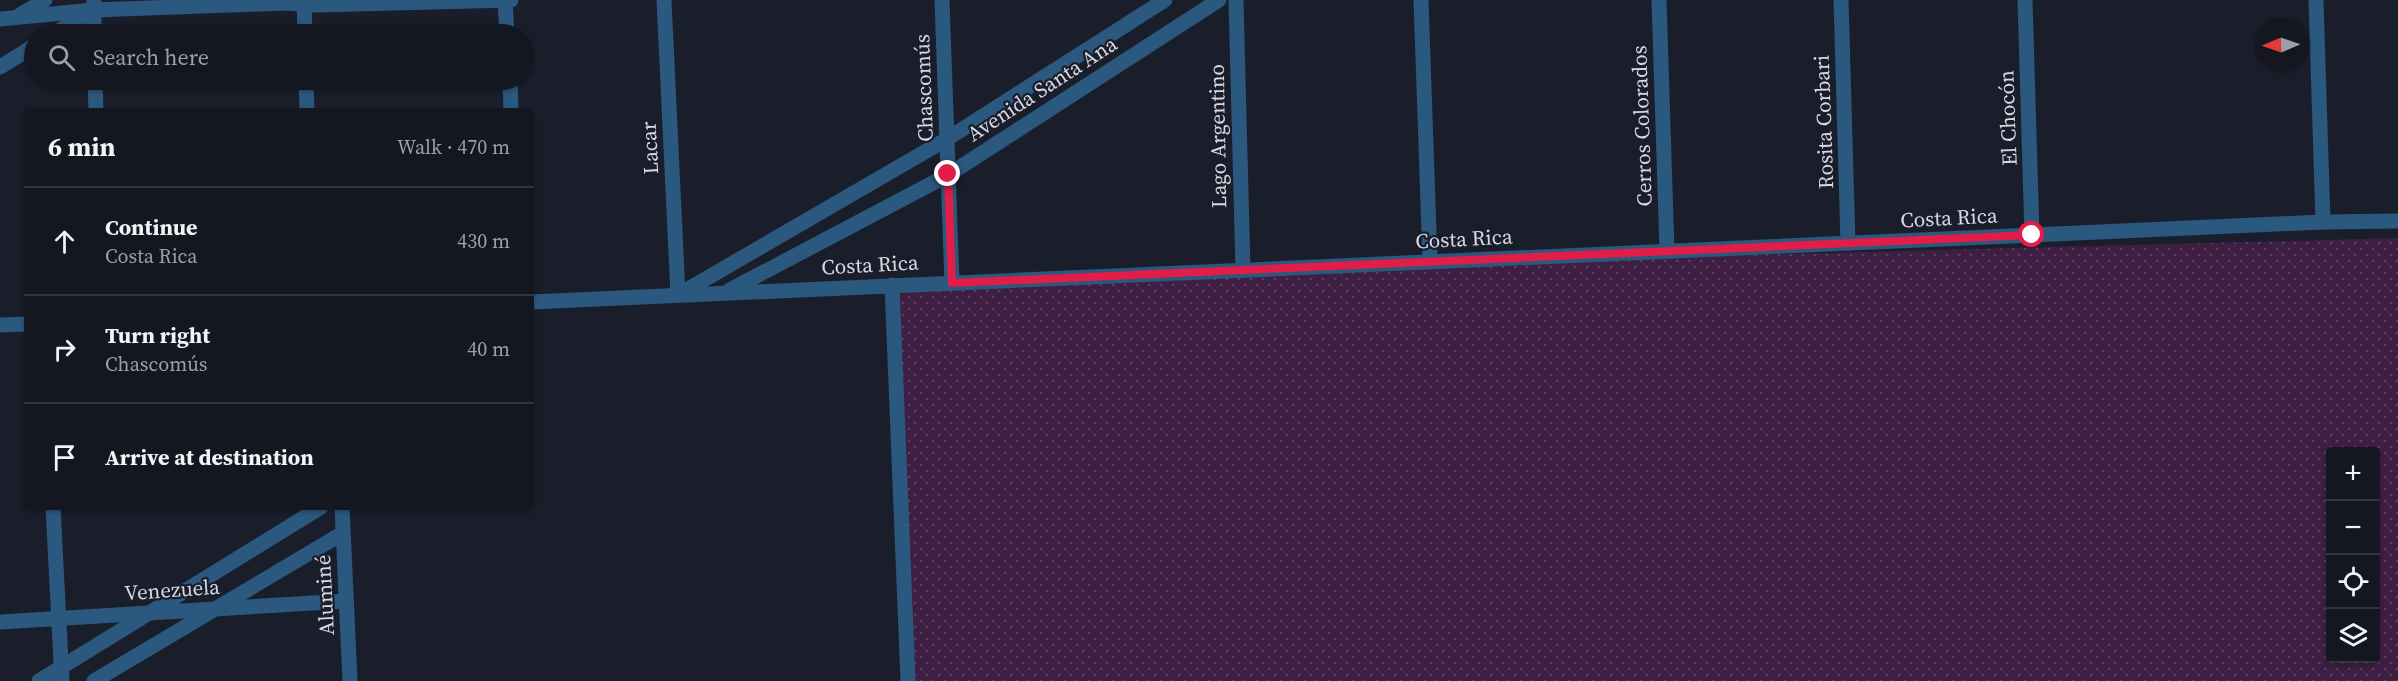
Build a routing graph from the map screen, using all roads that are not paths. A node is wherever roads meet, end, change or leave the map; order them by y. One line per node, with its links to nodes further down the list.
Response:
1 (45, 0): 17 (street)
2 (109, 0): 16 (street)
3 (505, 0): 4 (street); 15 (street); 21 (street)
4 (512, 0)
5 (664, 0): 43 (street, Lacar)
6 (942, 0): 31 (street, Chascomús)
7 (1165, 0): 31 (street, Avenida Santa Ana)
8 (1219, 0): 32 (street, Avenida Santa Ana)
9 (1236, 0): 39 (street, Lago Argentino)
10 (1421, 0): 38 (street)
11 (1659, 0): 37 (street, Cerros Colorados)
12 (1841, 0): 36 (street, Rosita Corbari)
13 (2025, 0): 35 (street, El Chocón)
14 (2316, 0): 34 (street)
15 (304, 2): 16 (street); 20 (street)
16 (94, 5): 17 (street); 18 (street); 19 (street)
17 (7, 18): 22 (street)
18 (67, 24)
19 (94, 24)
20 (305, 24)
21 (506, 24)
22 (0, 27)
23 (24, 52): 24 (street)
24 (0, 67)
25 (95, 90): 28 (street)
26 (306, 90): 29 (street)
27 (510, 90): 30 (street)
28 (96, 108)
29 (307, 108)
30 (511, 108)
31 (947, 139): 32 (street, Chascomús); 43 (street, Avenida Santa Ana)
32 (948, 174): 40 (street, Chascomús); 42 (street, Avenida Santa Ana)
33 (2398, 221): 34 (street, Costa Rica)
34 (2323, 222): 35 (street, Costa Rica)
35 (2032, 235): 36 (street, Costa Rica)
36 (1848, 243): 37 (street, Costa Rica)
37 (1667, 251): 38 (street, Costa Rica)
38 (1430, 262): 39 (street, Costa Rica)
39 (1243, 270): 40 (street, Costa Rica)
40 (952, 283): 41 (street, Costa Rica)
41 (892, 285): 42 (street, Costa Rica); 60 (street)
42 (725, 293): 43 (street, Costa Rica)
43 (678, 295): 44 (street, Costa Rica)
44 (534, 302)
45 (24, 324): 46 (street)
46 (0, 325)
47 (53, 510): 54 (street)
48 (316, 510): 53 (street)
49 (342, 510): 50 (street, Aluminé)
50 (343, 533): 51 (street, Aluminé); 52 (street)
51 (346, 601): 52 (street, Venezuela); 59 (street, Aluminé)
52 (215, 608): 53 (street, Venezuela); 58 (street)
53 (151, 614): 54 (street, Venezuela); 56 (street)
54 (60, 620): 55 (street, Venezuela); 56 (street)
55 (0, 622)
56 (62, 674): 57 (street)
57 (39, 681)
58 (94, 681)
59 (350, 681)
60 (908, 681)

